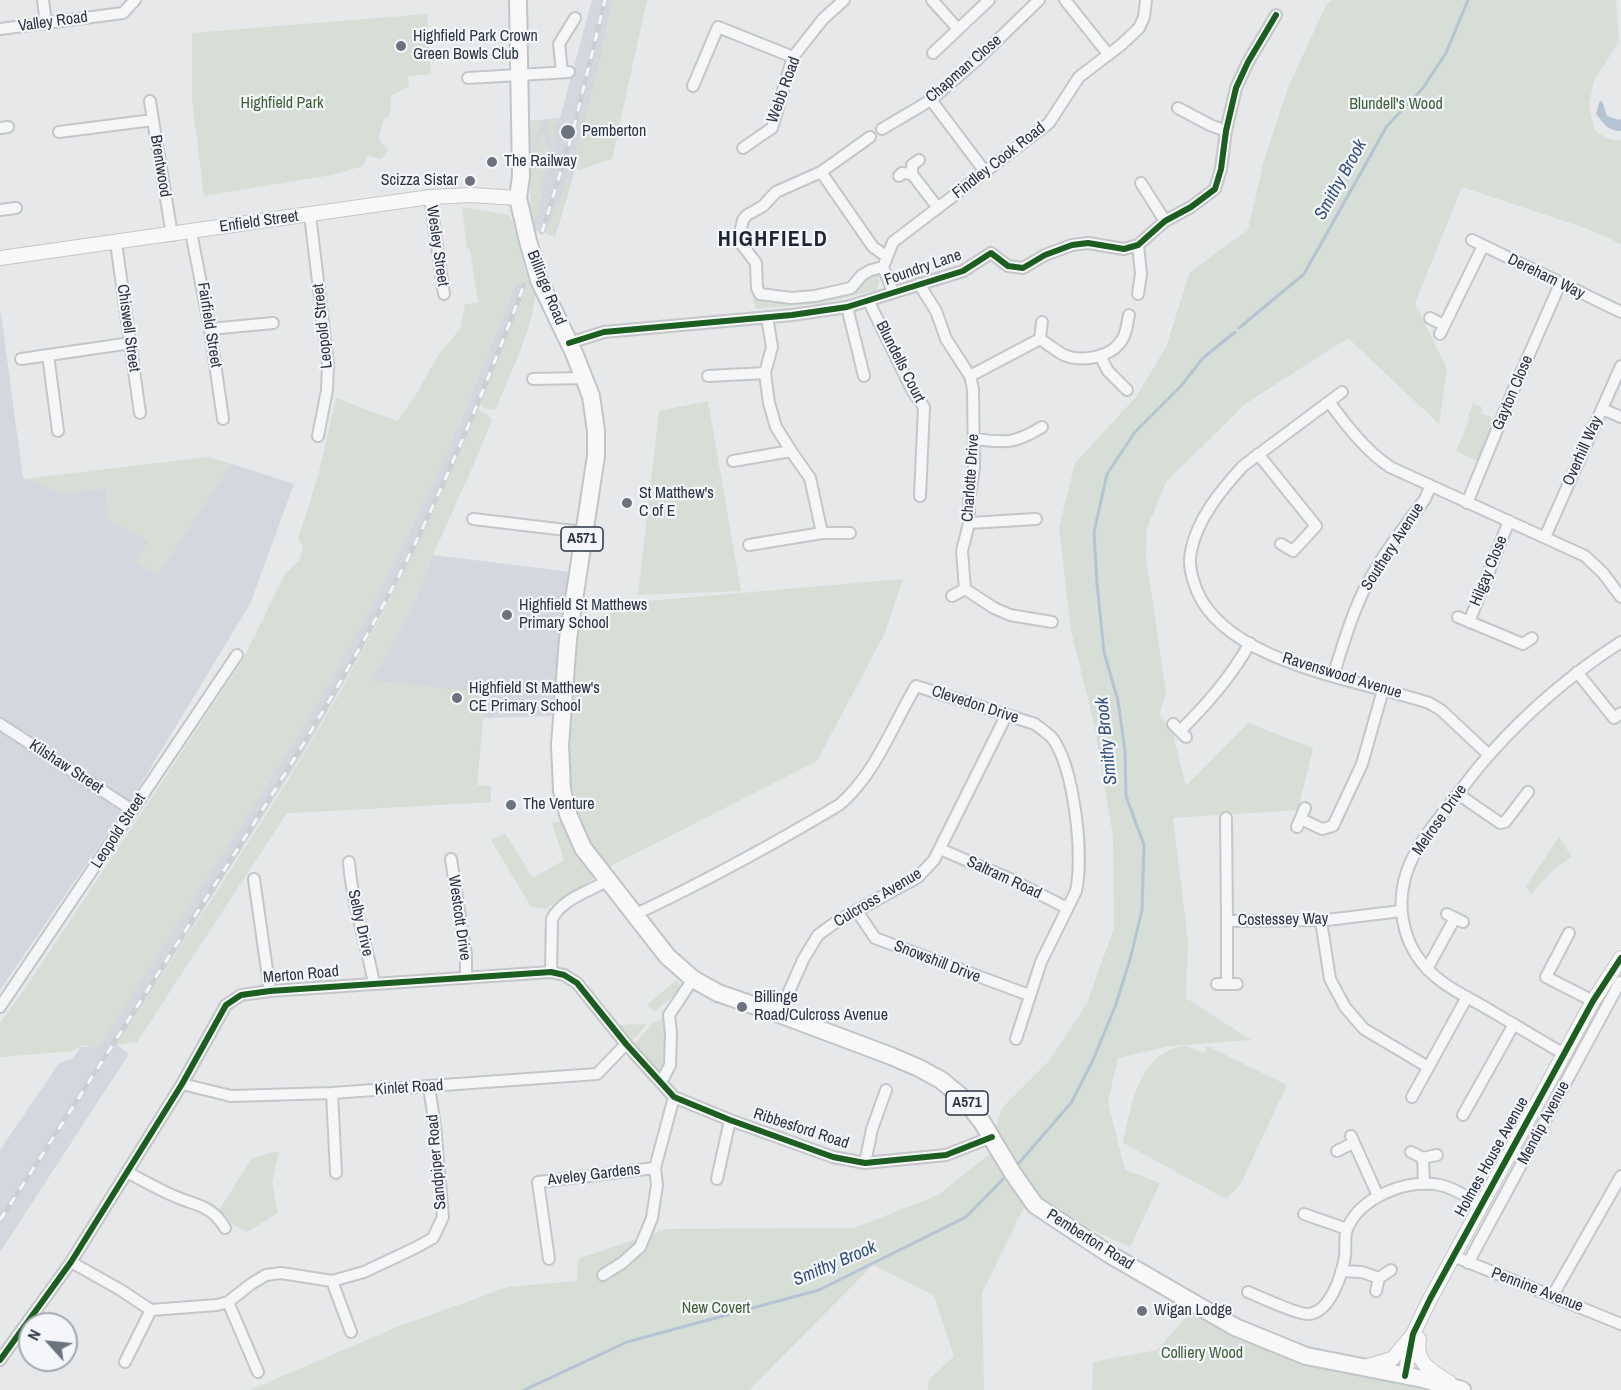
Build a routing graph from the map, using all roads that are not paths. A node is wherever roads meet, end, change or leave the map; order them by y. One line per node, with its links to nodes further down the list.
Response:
1 (42, 0): 12 (street)
2 (135, 0): 12 (street, Valley Road)
3 (518, 0): 18 (main road, Billinge Road / A571)
4 (842, 0): 17 (street, Webb Road)
5 (932, 0): 14 (street)
6 (989, 0): 14 (street)
7 (1039, 0): 21 (street, Chapman Close)
8 (1065, 0): 16 (street)
9 (1146, 0): 16 (street, Findley Cook Road)
10 (1276, 15): 26 (street)
11 (575, 18): 18 (street)
12 (46, 24): 13 (street, Valley Road)
13 (0, 29)
14 (958, 29): 15 (street)
15 (933, 53)
16 (1108, 54): 32 (street, Findley Cook Road)
17 (793, 57): 20 (street); 29 (street, Webb Road)
18 (518, 75): 19 (street); 37 (main road, Billinge Road / A571)
19 (468, 78)
20 (693, 86)
21 (931, 100): 25 (street, Chapman Close); 32 (street)
22 (150, 101): 24 (street)
23 (1178, 108): 26 (street)
24 (153, 120): 27 (street, Brentwood); 44 (street, Brentwood)
25 (882, 129)
26 (1226, 130): 42 (street)
27 (59, 132)
28 (870, 137): 31 (street)
29 (743, 148)
30 (919, 160): 33 (street)
31 (821, 172): 50 (street); 50 (street)
32 (986, 173): 39 (street, Findley Cook Road)
33 (912, 174): 34 (street); 39 (street)
34 (899, 176)
35 (1141, 183): 42 (street)
36 (430, 197): 37 (main road, Enfield Street); 41 (main road, Enfield Street); 54 (street, Wesley Street)
37 (518, 198): 67 (main road, Billinge Road / A571)
38 (16, 208): 40 (street)
39 (938, 208): 50 (street, Findley Cook Road)
40 (0, 210)
41 (310, 215): 43 (main road, Enfield Street); 87 (street, Leopold Street)
42 (1166, 221): 47 (street)
43 (191, 232): 44 (main road, Enfield Street); 64 (street, Fairfield Street)
44 (172, 235): 46 (main road, Enfield Street)
45 (1472, 240): 48 (street, Dereham Way)
46 (116, 243): 49 (main road, Enfield Street); 66 (street, Chiswell Street)
47 (1138, 245): 51 (street, Foundry Lane); 55 (street)
48 (1483, 246): 52 (street, Dereham Way); 61 (street)
49 (0, 258)
50 (885, 261): 53 (street)
51 (919, 284): 53 (street, Foundry Lane); 75 (street, Charlotte Drive)
52 (1560, 284): 58 (street, Dereham Way); 94 (street, Gayton Close)
53 (893, 292): 56 (street, Foundry Lane)
54 (444, 294)
55 (1138, 294)
56 (869, 302): 57 (street, Foundry Lane); 93 (street, Blundells Court)
57 (847, 307): 60 (street, Foundry Lane); 74 (street)
58 (1621, 312)
59 (1129, 315): 69 (street)
60 (767, 317): 67 (street, Foundry Lane); 72 (street)
61 (1430, 318)
62 (1042, 322): 65 (street)
63 (273, 323): 64 (street)
64 (210, 329): 84 (street, Fairfield Street)
65 (1040, 339): 69 (street); 75 (street)
66 (131, 343): 68 (street); 82 (street, Chiswell Street)
67 (569, 343): 76 (main road, Billinge Road / A571)
68 (48, 355): 70 (street); 86 (street)
69 (1100, 356): 78 (street)
70 (21, 359)
71 (1621, 366): 81 (street, Overhill Way)
72 (765, 373): 73 (street); 89 (street)
73 (708, 376)
74 (864, 376)
75 (970, 376): 88 (street, Charlotte Drive)
76 (584, 378): 77 (street); 99 (main road, Billinge Road / A571)
77 (533, 380)
78 (1126, 390)
79 (1342, 392): 80 (street, Ravenswood Avenue)
80 (1329, 402): 90 (street, Ravenswood Avenue); 92 (street)
81 (1602, 409): 83 (street); 102 (street, Overhill Way)
82 (140, 413)
83 (1621, 417)
84 (223, 419)
85 (1042, 427): 88 (street)
86 (58, 431)
87 (318, 436)
88 (975, 439): 98 (street, Charlotte Drive)
89 (791, 451): 91 (street); 100 (street)
90 (1258, 454): 103 (street); 113 (street, Ravenswood Avenue)
91 (733, 461)
92 (1430, 487): 94 (street); 116 (street, Southery Avenue)
93 (920, 496)
94 (1467, 503): 97 (street)
95 (473, 519): 99 (street)
96 (1036, 519): 98 (street)
97 (1509, 521): 102 (street); 110 (street, Hilgay Close)
98 (969, 524): 105 (street, Charlotte Drive)
99 (583, 532): 132 (main road, Billinge Road / A571)
100 (822, 533): 101 (street); 104 (street)
101 (850, 533)
102 (1545, 537): 107 (street)
103 (1281, 544)
104 (749, 545)
105 (965, 589): 106 (street); 109 (street)
106 (952, 596)
107 (1621, 597)
108 (1458, 617): 110 (street, Hilgay Close)
109 (1052, 622)
110 (1469, 622): 111 (street, Hilgay Close)
111 (1532, 638)
112 (1621, 642): 115 (street, Melrose Drive)
113 (1250, 643): 116 (street, Ravenswood Avenue); 121 (street)
114 (237, 655): 125 (street, Leopold Street)
115 (1578, 672): 119 (street); 122 (street, Melrose Drive)
116 (1333, 676): 117 (street, Ravenswood Avenue)
117 (1383, 690): 122 (street, Ravenswood Avenue); 127 (street)
118 (1006, 716): 128 (street, Culcross Avenue); 133 (street, Clevedon Drive); 136 (street, Clevedon Drive)
119 (1619, 719)
120 (0, 724): 125 (street, Kilshaw Street)
121 (1180, 731)
122 (1489, 755): 124 (street, Melrose Drive)
123 (1528, 792): 124 (street)
124 (1458, 794): 135 (street, Melrose Drive)
125 (132, 810): 153 (street, Leopold Street)
126 (1226, 818): 138 (street)
127 (1301, 818)
128 (940, 849): 133 (street, Saltram Road); 134 (street, Culcross Avenue)
129 (451, 859): 144 (street, Westcott Drive)
130 (349, 862): 147 (street, Selby Drive)
131 (254, 879): 149 (street)
132 (607, 881): 136 (main road, Pemberton Road / A571); 143 (street)
133 (1067, 908): 150 (street, Clevedon Drive)
134 (857, 911): 150 (street, Snowshill Drive); 154 (street, Culcross Avenue)
135 (1401, 911): 139 (street, Costessey Way); 142 (street, Melrose Drive)
136 (634, 915): 145 (main road, Pemberton Road / A571)
137 (1455, 918): 142 (street)
138 (1227, 921): 139 (street, Costessey Way); 148 (street, Costessey Way)
139 (1321, 921): 159 (street)
140 (1569, 933): 152 (street)
141 (1621, 958): 146 (main road, Holmes House Avenue)
142 (1427, 969): 151 (street, Melrose Drive)
143 (551, 972): 144 (street, Merton Road); 157 (street, Merton Road)
144 (466, 977): 147 (street, Merton Road)
145 (693, 979): 154 (main road, Pemberton Road / A571); 160 (street)
146 (1616, 981): 152 (main road, Holmes House Avenue); 189 (street, Mendip Avenue)
147 (374, 983): 149 (street, Merton Road)
148 (1227, 984)
149 (270, 991): 161 (street, Merton Road)
150 (1029, 995): 156 (street, Clevedon Drive)
151 (1467, 997): 155 (street, Melrose Drive); 159 (street)
152 (1593, 1001): 158 (main road, Holmes House Avenue)
153 (0, 1007)
154 (779, 1014): 169 (main road, Pemberton Road / A571)
155 (1514, 1024): 158 (street, Melrose Drive); 167 (street)
156 (1016, 1039)
157 (626, 1044): 162 (street, Kinlet Road); 166 (street, Merton Road)
158 (1564, 1054): 182 (main road, Holmes House Avenue)
159 (1428, 1067): 165 (street)
160 (664, 1077)
161 (182, 1084): 164 (street, Kinlet Road); 176 (street, Merton Road)
162 (429, 1087): 164 (street, Kinlet Road); 194 (street, Sandpiper Road)
163 (886, 1090): 174 (street)
164 (332, 1093): 177 (street)
165 (1412, 1096)
166 (674, 1097): 168 (street, Ribbesford Road); 175 (street)
167 (1463, 1115)
168 (730, 1120): 174 (street, Ribbesford Road); 179 (street)
169 (992, 1137): 174 (street, Ribbesford Road); 206 (main road, Pemberton Road / A571)
170 (1337, 1151): 181 (street)
171 (1411, 1152): 173 (street)
172 (1437, 1155): 173 (street)
173 (1423, 1158): 180 (street)
174 (865, 1163)
175 (655, 1168): 187 (street, Aveley Gardens); 192 (street)
176 (127, 1172): 184 (street); 188 (street, Merton Road)
177 (336, 1173)
178 (1621, 1176): 197 (street)
179 (717, 1179)
180 (1424, 1184): 181 (street); 182 (street)
181 (1378, 1196): 185 (street)
182 (1481, 1205): 186 (main road, Holmes House Avenue)
183 (1304, 1214): 185 (street)
184 (225, 1228)
185 (1347, 1229): 191 (street)
186 (1453, 1256): 189 (street, Pennine Avenue); 198 (main road, Holmes House Avenue)
187 (549, 1259)
188 (71, 1262): 200 (street); 204 (street, Merton Road)
189 (1468, 1263): 197 (street, Pennine Avenue)
190 (1391, 1270): 193 (street)
191 (1341, 1271): 193 (street); 196 (street)
192 (603, 1275)
193 (1379, 1278): 195 (street)
194 (332, 1281): 199 (street, Sandpiper Road); 202 (street)
195 (1376, 1291)
196 (1248, 1292)
197 (1553, 1295): 201 (street, Pennine Avenue)
198 (1430, 1299): 203 (main road, Holmes House Avenue); 209 (main road)
199 (228, 1302): 200 (street, Sandpiper Road); 207 (street)
200 (151, 1310): 205 (street)
201 (1621, 1324)
202 (351, 1332)
203 (1413, 1335): 206 (main road); 208 (main road, Holmes House Avenue)
204 (0, 1360)
205 (125, 1362)
206 (1363, 1368): 208 (main road, Pemberton Road / A571)
207 (258, 1372)
208 (1405, 1376): 209 (main road, Pemberton Road / A571)
209 (1461, 1390)

